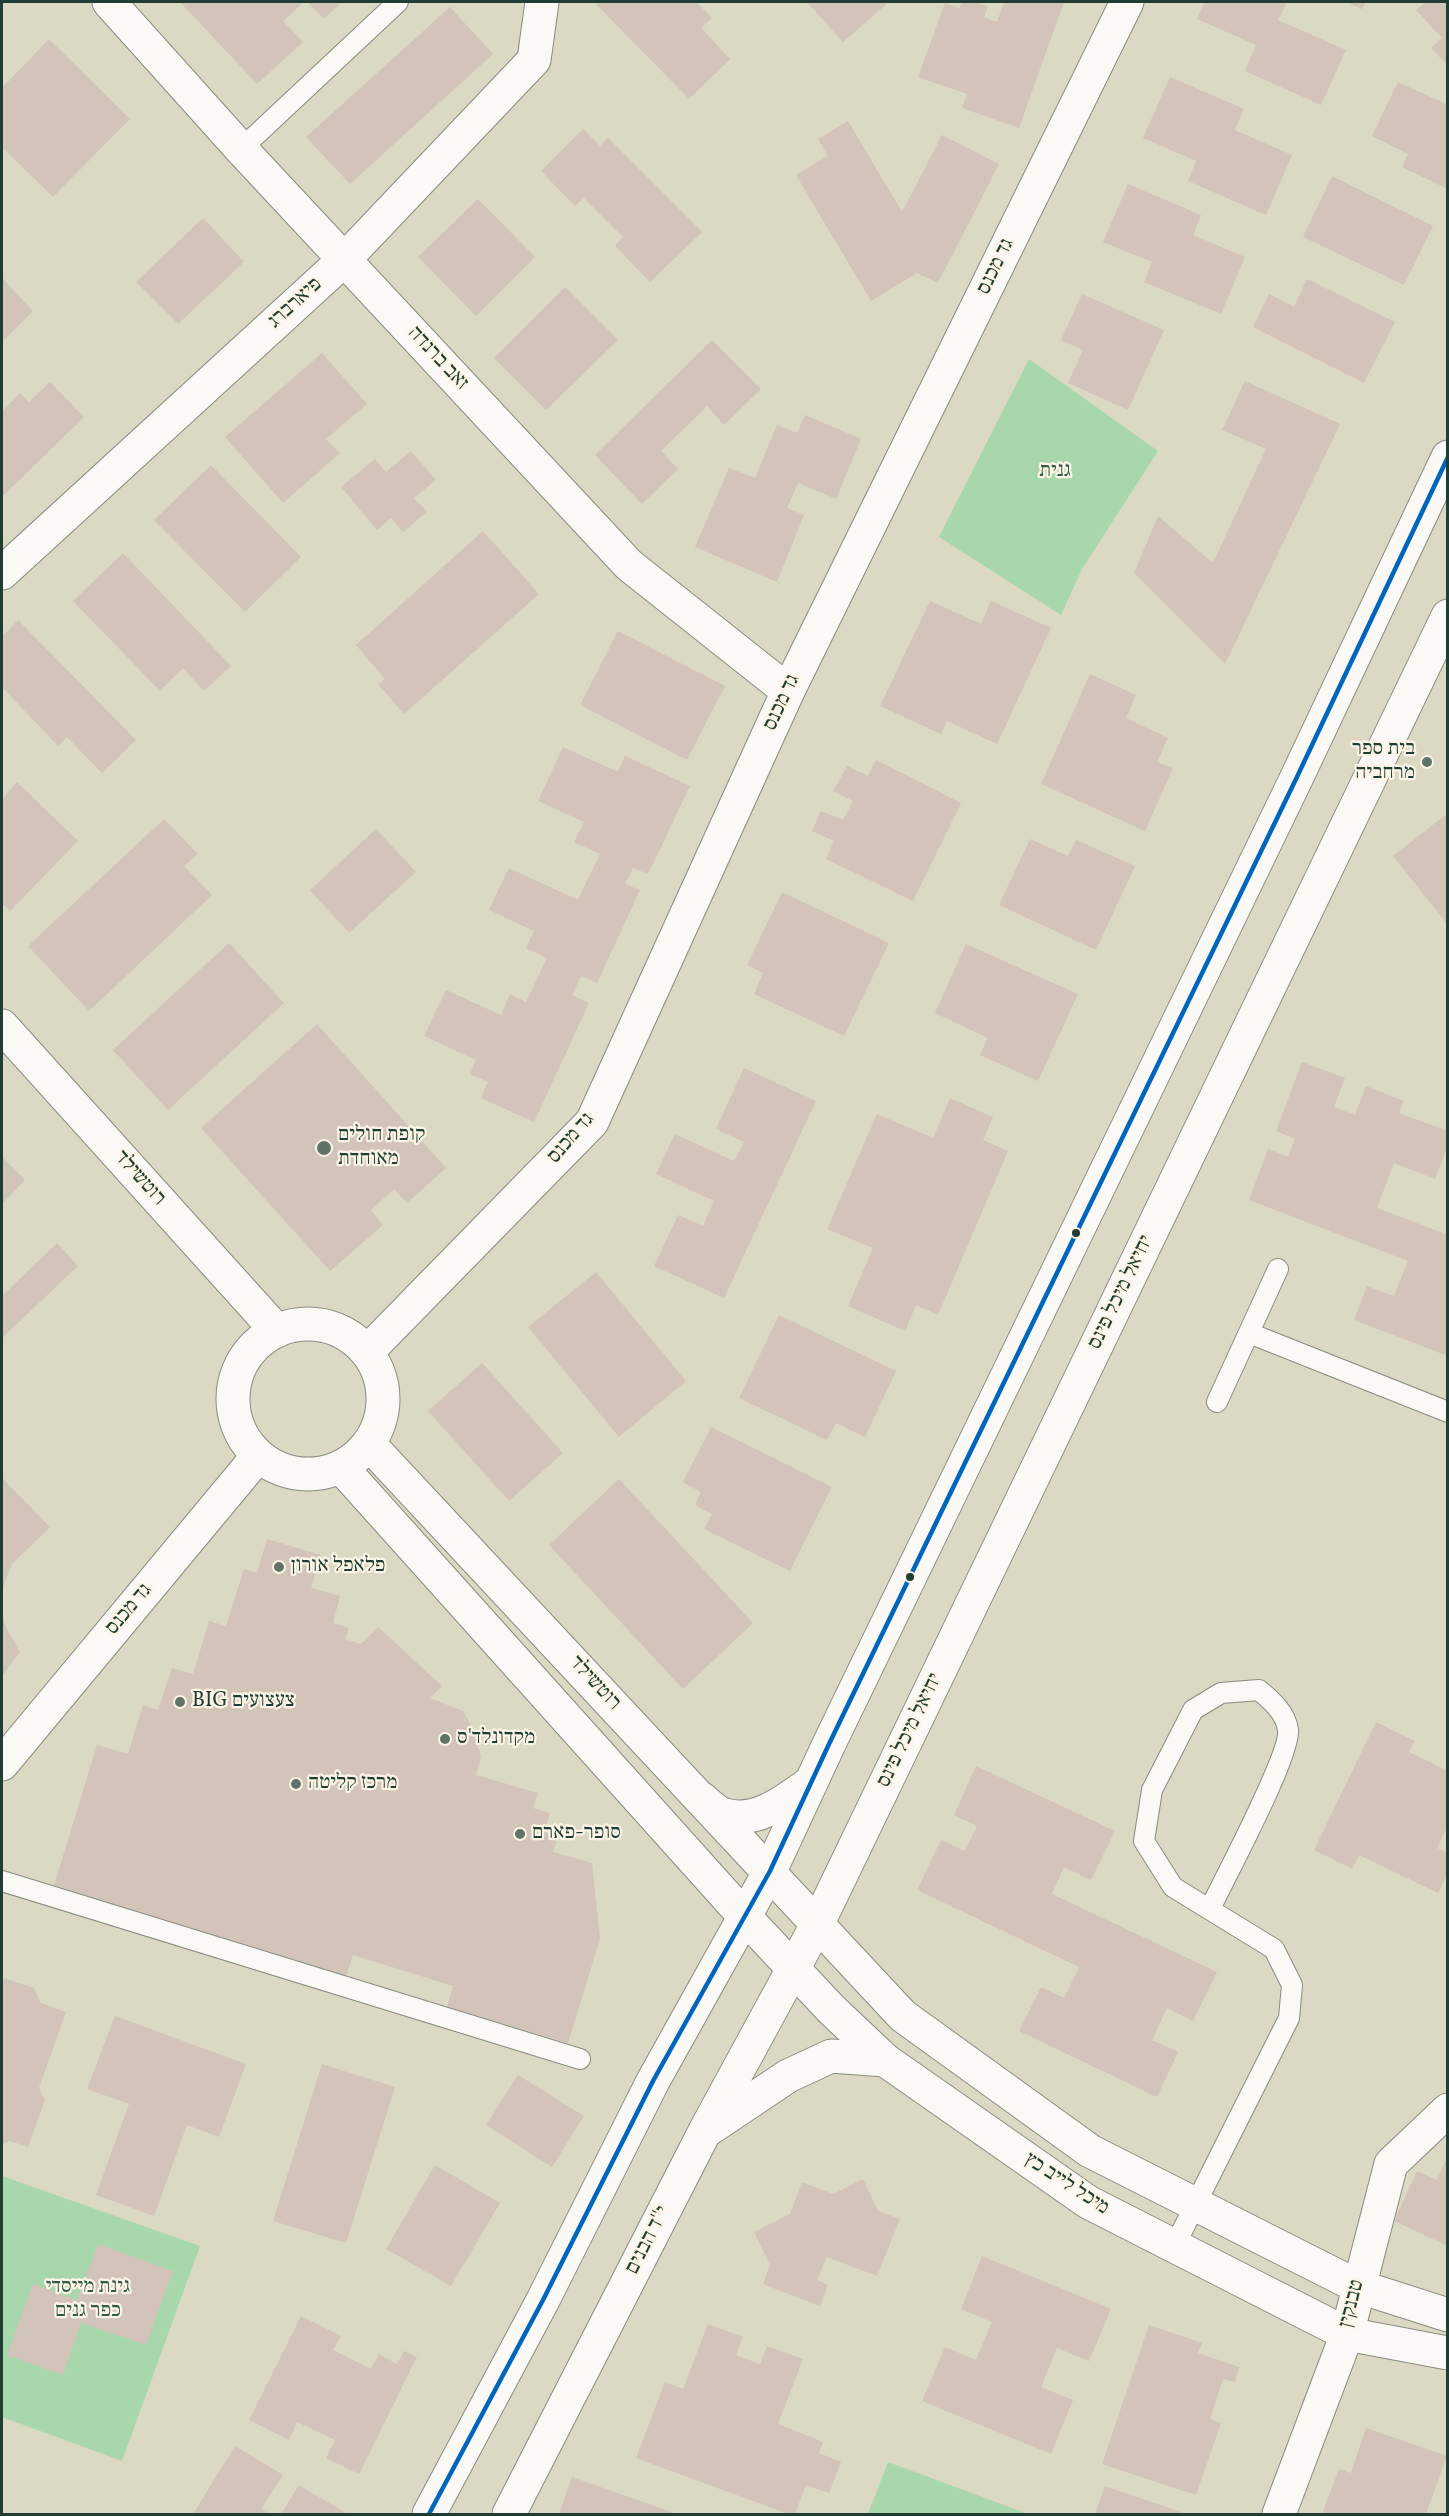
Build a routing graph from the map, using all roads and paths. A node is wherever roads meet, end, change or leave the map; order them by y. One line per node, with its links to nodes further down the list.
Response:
1 (109, 2): 5 (street, זאב ברנדה)
2 (398, 2): 5 (lane)
3 (542, 2): 6 (street, פיארברג)
4 (1127, 2): 10 (street, גד מכנס)
5 (241, 149): 6 (street, זאב ברנדה)
6 (344, 260): 8 (street, פיארברג); 10 (street, זאב ברנדה)
7 (1448, 457): 22 (street)
8 (2, 573)
9 (1448, 616): 28 (street, יחיאל מיכל פינס)
10 (788, 691): 15 (street, גד מכנס)
11 (2, 1026): 13 (street, רוטשילד)
12 (1278, 1269): 14 (lane)
13 (277, 1331): 15 (street); 19 (street)
14 (1249, 1333): 16 (lane); 17 (lane)
15 (367, 1352): 18 (street)
16 (1217, 1402)
17 (1448, 1412)
18 (369, 1444): 20 (street); 23 (street, רוטשילד)
19 (258, 1456): 20 (street); 21 (street, גד מכנס)
20 (341, 1467): 27 (street, רוטשילד)
21 (2, 1764)
22 (810, 1783): 23 (street); 24 (street)
23 (702, 1799): 24 (street, רוטשילד)
24 (770, 1871): 27 (street); 28 (street, רוטשילד)
25 (2, 1881): 30 (lane)
26 (1210, 1909): 26 (lane); 34 (lane)
27 (744, 1917): 29 (street, מיכל לייב כץ); 40 (street)
28 (818, 1923): 29 (street, יחיאל מיכל פינס); 34 (street, מיכל לייב כץ)
29 (793, 1968): 31 (street, מיכל לייב כץ); 33 (street, י''ד הבנים)
30 (580, 2059)
31 (885, 2060): 33 (street); 35 (street, מיכל לייב כץ)
32 (1448, 2110): 36 (street, טבנקין)
33 (705, 2131): 41 (street, י''ד הבנים)
34 (1197, 2205): 35 (lane); 36 (street, מיכל לייב כץ)
35 (1174, 2247): 38 (street, מיכל לייב כץ)
36 (1357, 2286): 37 (street, מיכל לייב כץ); 38 (street, טבנקין)
37 (1448, 2315)
38 (1347, 2334): 39 (street, מיכל לייב כץ); 42 (street, טבנקין)
39 (1448, 2353)
40 (429, 2514)
41 (509, 2514)
42 (1279, 2514)

